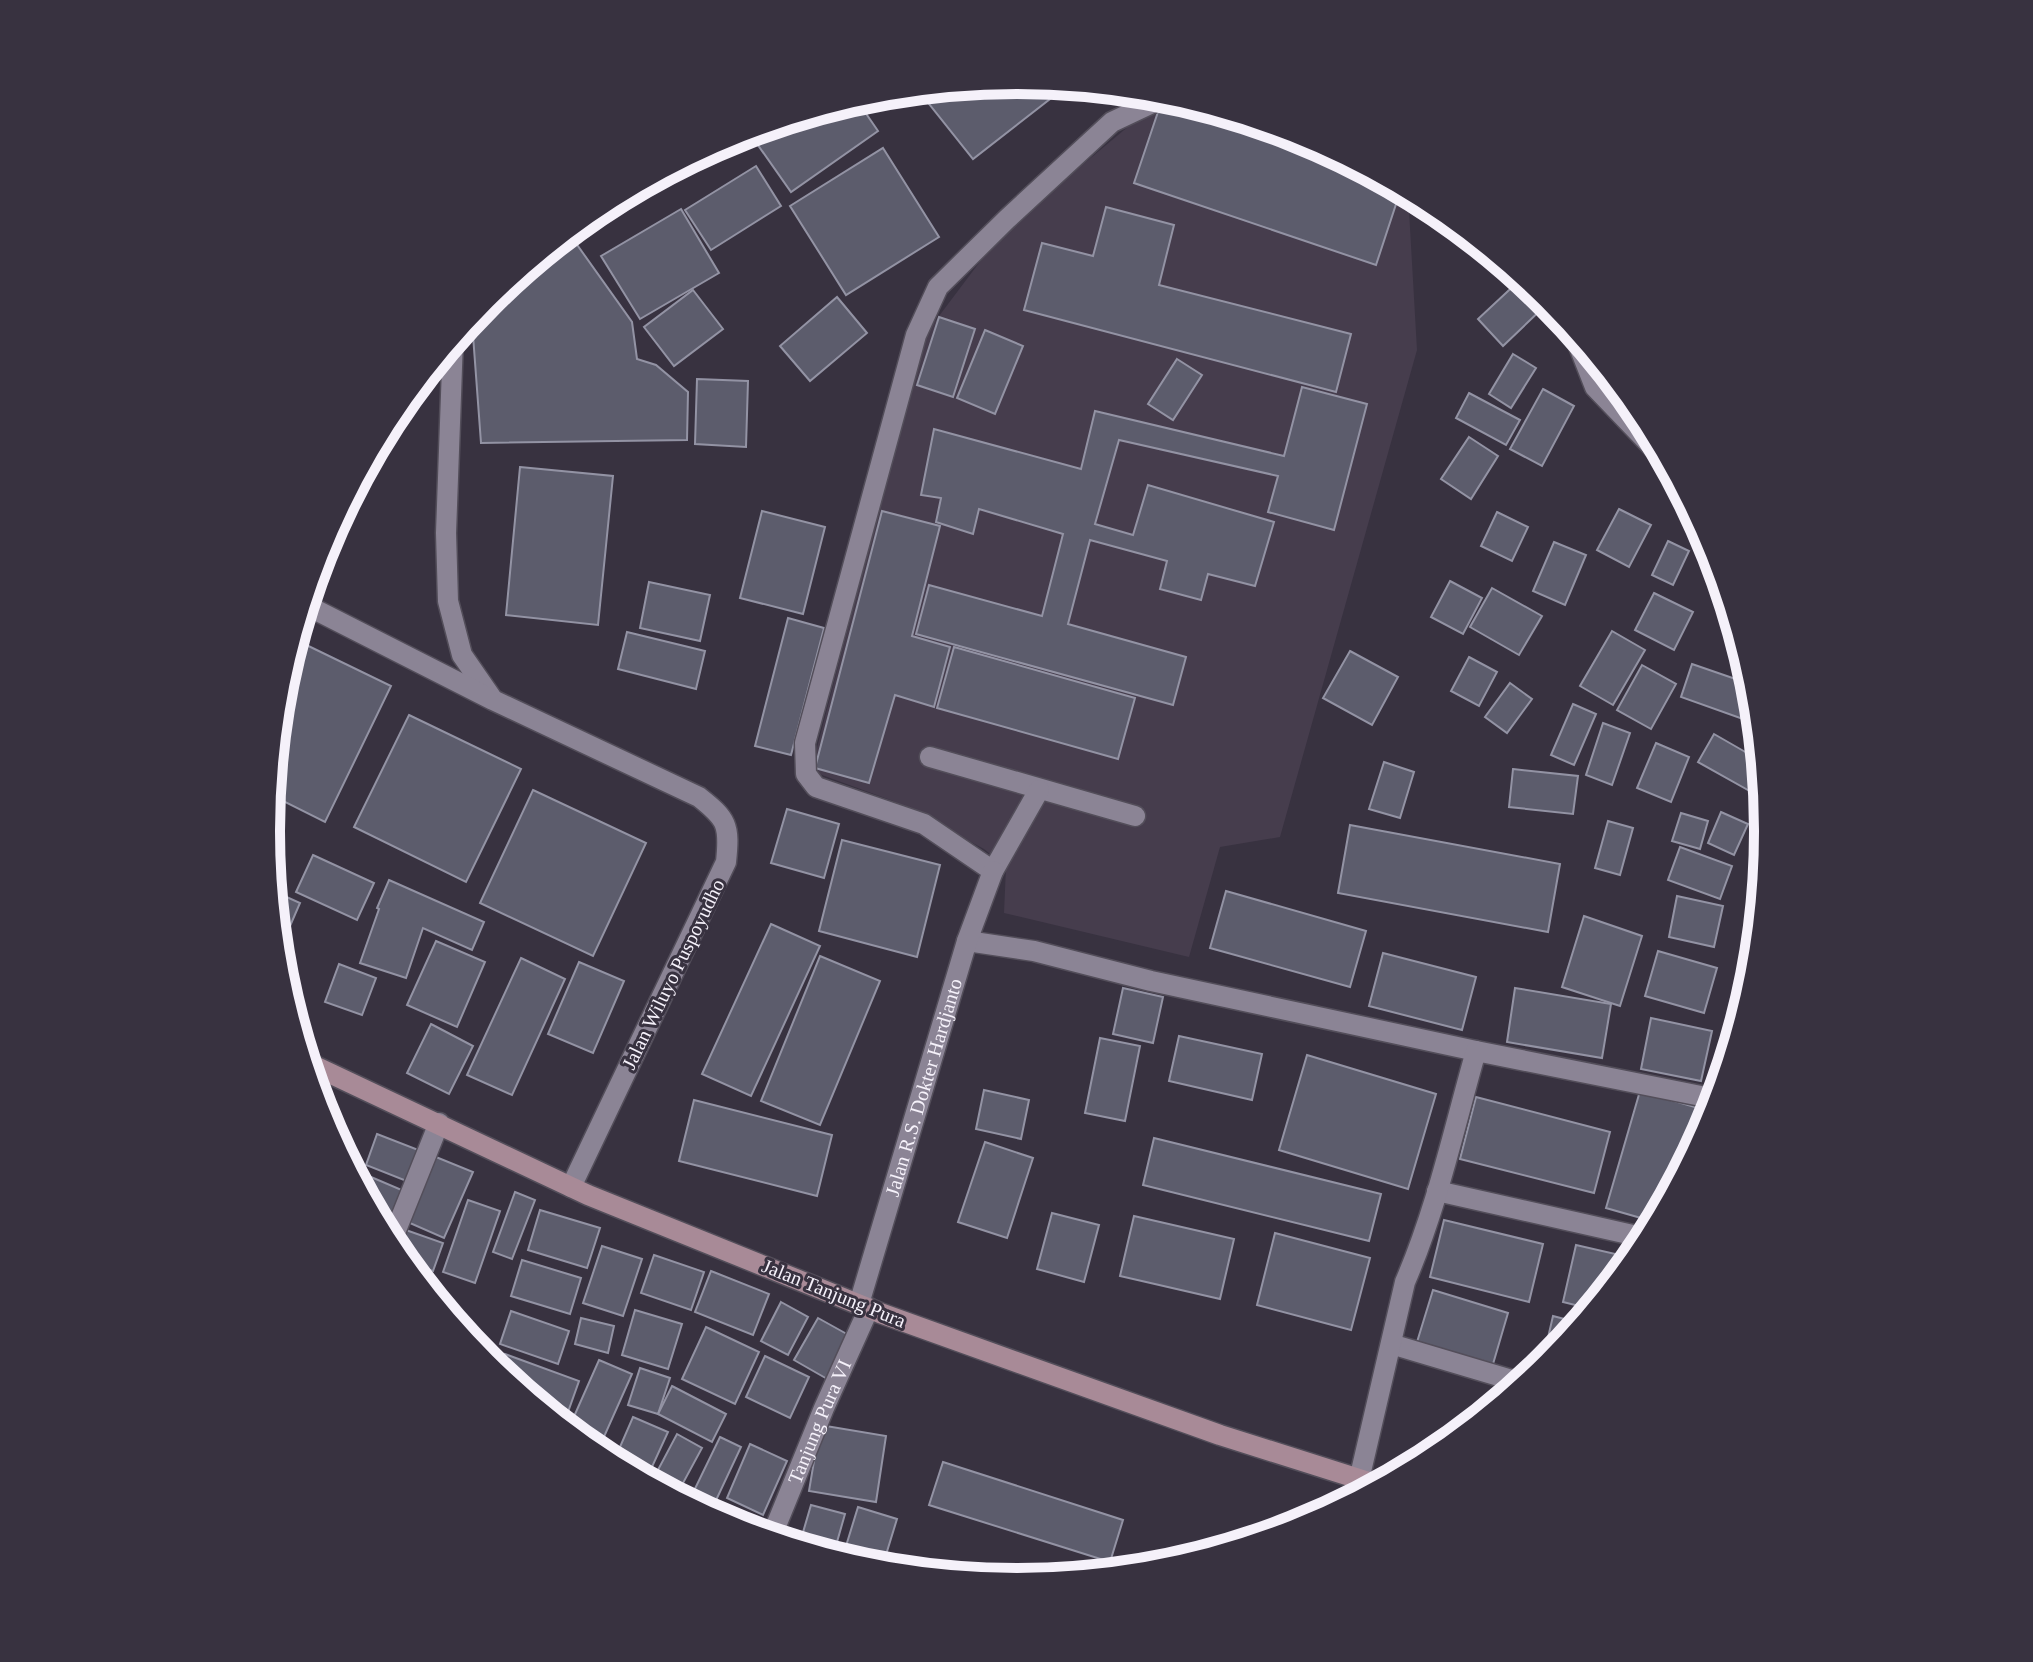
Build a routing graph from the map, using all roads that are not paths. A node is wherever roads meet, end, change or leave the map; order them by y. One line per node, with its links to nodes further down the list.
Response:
1 (1146, 106): 10 (street)
2 (453, 357): 6 (street)
3 (1586, 363): 4 (street)
4 (1620, 408)
5 (314, 609): 6 (street, Jalan Wiluyo Puspoyudho)
6 (493, 700): 16 (street, Jalan Wiluyo Puspoyudho)
7 (930, 757): 8 (street)
8 (1039, 790): 9 (street); 10 (street, Jalan R.S. Dokter Hardjanto)
9 (1135, 816)
10 (993, 871): 11 (street, Jalan R.S. Dokter Hardjanto)
11 (967, 941): 12 (street); 20 (street, Jalan R.S. Dokter Hardjanto)
12 (1476, 1051): 14 (street); 17 (street)
13 (319, 1068): 15 (street, Jalan Tanjung Pura)
14 (1703, 1096)
15 (439, 1123): 16 (street, Jalan Tanjung Pura); 18 (street)
16 (571, 1187): 20 (street, Jalan Tanjung Pura)
17 (1437, 1191): 19 (street); 21 (street)
18 (397, 1228)
19 (1632, 1235)
20 (864, 1306): 24 (street, Jalan Tanjung Pura); 25 (street, Tanjung Pura VI)
21 (1391, 1344): 22 (street); 23 (street)
22 (1509, 1379)
23 (1369, 1478)
24 (1362, 1481)
25 (775, 1527)

